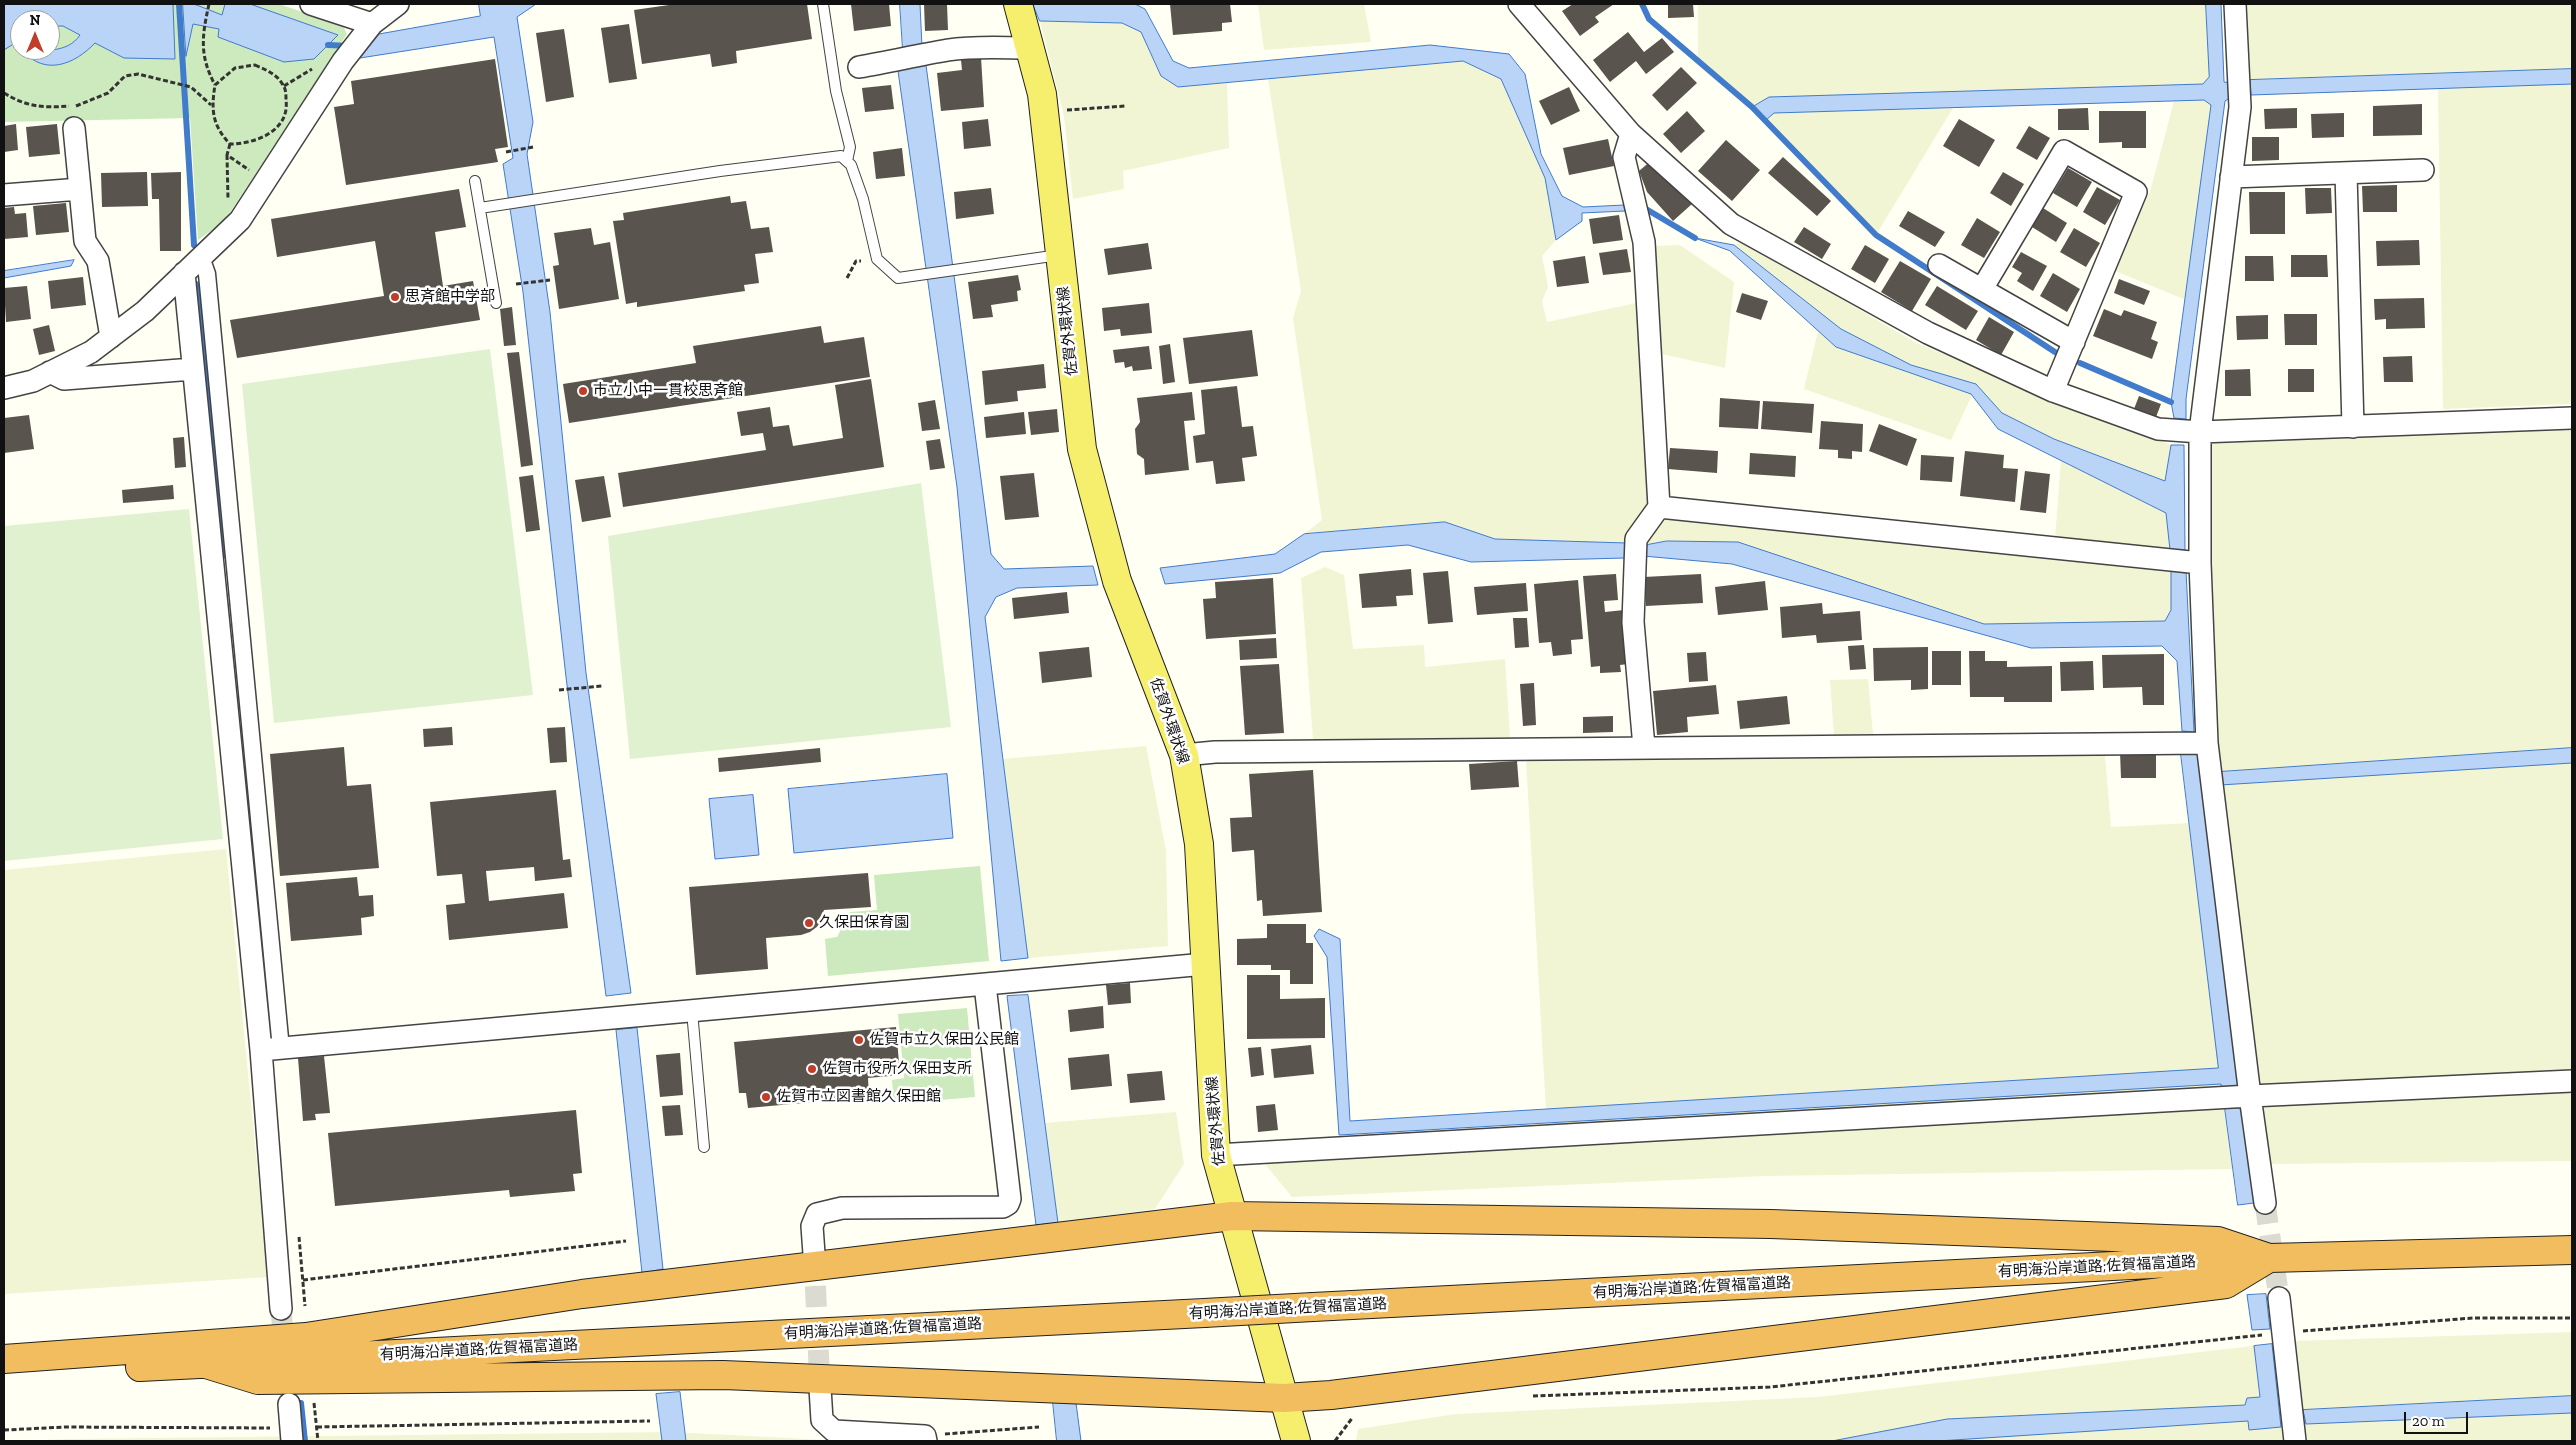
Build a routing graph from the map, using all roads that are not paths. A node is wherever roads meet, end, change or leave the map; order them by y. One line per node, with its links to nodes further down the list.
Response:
1 (311, 4): 7 (street)
2 (398, 4): 7 (street)
3 (823, 4): 12 (lane)
4 (1018, 4): 8 (main road, 佐賀外環状線)
5 (1519, 4): 11 (street)
6 (2236, 4): 15 (street)
7 (369, 29): 21 (street)
8 (1030, 48): 9 (street); 20 (main road, 佐賀外環状線)
9 (859, 66)
10 (74, 128): 17 (street)
11 (1631, 134): 31 (street); 35 (street)
12 (847, 161): 19 (lane); 20 (lane)
13 (2423, 170): 14 (street)
14 (2346, 173): 15 (street); 33 (street)
15 (2231, 177): 34 (street)
16 (475, 181): 19 (lane)
17 (80, 189): 18 (street); 26 (street)
18 (4, 195)
19 (480, 208): 25 (lane)
20 (1060, 255): 39 (main road, 佐賀外環状線)
21 (201, 257): 23 (street); 43 (street)
22 (1939, 265): 24 (street)
23 (184, 273): 26 (street); 28 (street)
24 (1982, 289): 27 (street); 27 (street)
25 (496, 303)
26 (111, 337): 29 (street)
27 (2074, 342): 31 (street)
28 (193, 369): 29 (street); 43 (street)
29 (50, 372): 30 (street)
30 (4, 388)
31 (2053, 391): 34 (street)
32 (2572, 418): 33 (street)
33 (2353, 426): 34 (street)
34 (2200, 432): 36 (street)
35 (1659, 507): 36 (street); 38 (street)
36 (2200, 564): 37 (street)
37 (2207, 743): 38 (street); 45 (street)
38 (1644, 747): 39 (street)
39 (1184, 754): 40 (main road, 佐賀外環状線)
40 (1205, 964): 41 (street); 47 (main road, 佐賀外環状線)
41 (985, 985): 42 (street); 51 (street)
42 (692, 1011): 43 (street); 46 (lane)
43 (271, 1049): 54 (street)
44 (2572, 1081): 45 (street)
45 (2250, 1096): 47 (street); 48 (street)
46 (704, 1147)
47 (1216, 1155): 49 (main road, 佐賀外環状線)
48 (2266, 1203)
49 (1232, 1216): 52 (highway); 55 (highway); 59 (main road, 佐賀外環状線)
50 (2572, 1250): 52 (highway, 有明海沿岸道路;佐賀福富道路)
51 (814, 1254)
52 (2269, 1258): 56 (highway, 有明海沿岸道路;佐賀福富道路, bridge); 59 (highway)
53 (2279, 1298): 64 (street)
54 (281, 1309)
55 (4, 1358)
56 (206, 1364): 57 (highway, 有明海沿岸道路;佐賀福富道路); 59 (highway)
57 (4, 1375)
58 (820, 1388): 62 (street)
59 (1284, 1398): 63 (main road, 佐賀外環状線)
60 (288, 1404): 61 (street)
61 (291, 1435)
62 (925, 1438)
63 (1296, 1441)
64 (2295, 1441)

